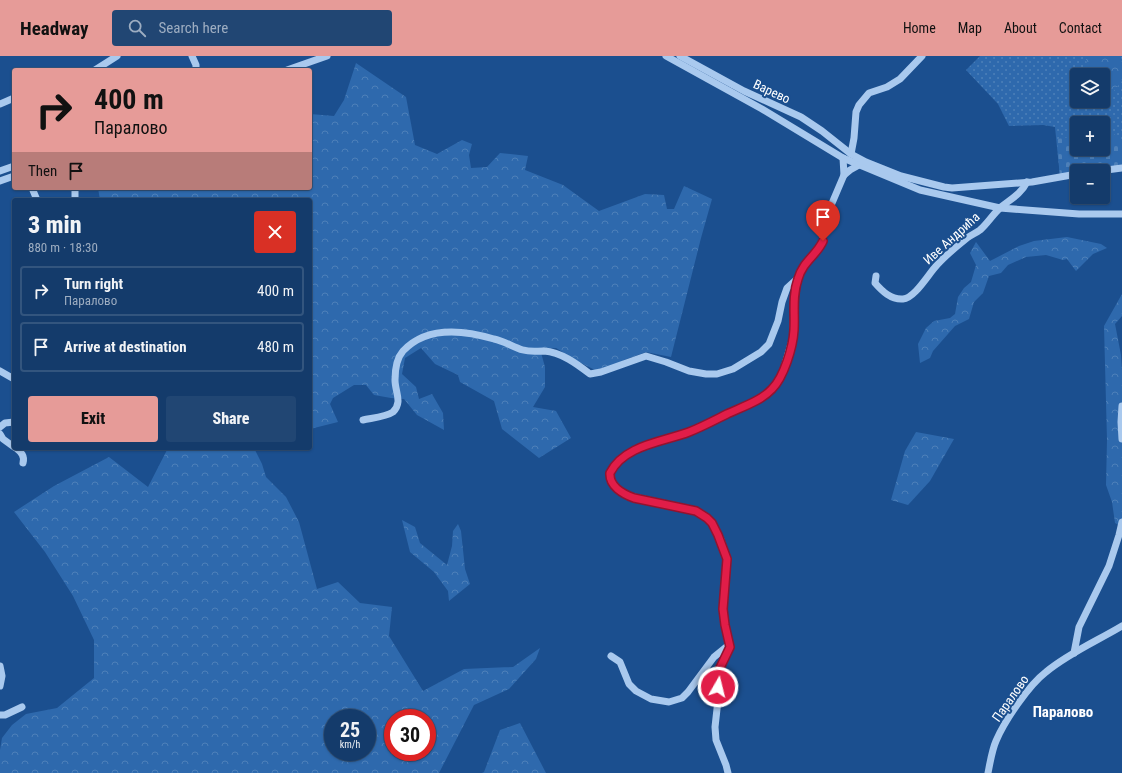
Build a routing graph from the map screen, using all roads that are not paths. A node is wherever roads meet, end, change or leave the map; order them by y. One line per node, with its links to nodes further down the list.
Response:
1 (117, 56): 8 (street)
2 (192, 56): 9 (street)
3 (326, 56): 10 (street)
4 (666, 56): 7 (street)
5 (680, 56): 13 (street, Варево)
6 (922, 56): 13 (street)
7 (674, 58): 14 (street)
8 (98, 68)
9 (196, 68)
10 (293, 68)
11 (12, 99): 12 (street)
12 (0, 104)
13 (851, 154): 24 (street)
14 (843, 158): 15 (street); 21 (street)
15 (859, 165): 21 (street); 25 (street)
16 (12, 167): 19 (street)
17 (1122, 168): 18 (street)
18 (1110, 170)
19 (0, 171)
20 (1070, 175): 24 (street)
21 (844, 176): 28 (street)
22 (12, 177): 23 (street)
23 (0, 181)
24 (1027, 182): 25 (street, Иве Андрића)
25 (1000, 208): 26 (street); 27 (street, Иве Андрића)
26 (1122, 214)
27 (876, 276)
28 (798, 278): 32 (street); 42 (street)
29 (0, 371): 30 (street)
30 (12, 378)
31 (1122, 406): 36 (street)
32 (364, 420)
33 (12, 422): 34 (street)
34 (0, 427)
35 (0, 434): 37 (street)
36 (1122, 439)
37 (12, 446)
38 (17, 450): 39 (street)
39 (23, 463)
40 (1122, 522): 43 (street)
41 (1122, 626): 43 (street, Паралово)
42 (730, 644): 44 (street); 49 (street)
43 (1074, 653): 50 (street, Паралово)
44 (611, 656)
45 (0, 666): 46 (street)
46 (0, 686)
47 (22, 707): 48 (street)
48 (0, 715)
49 (728, 773)
50 (988, 773)

